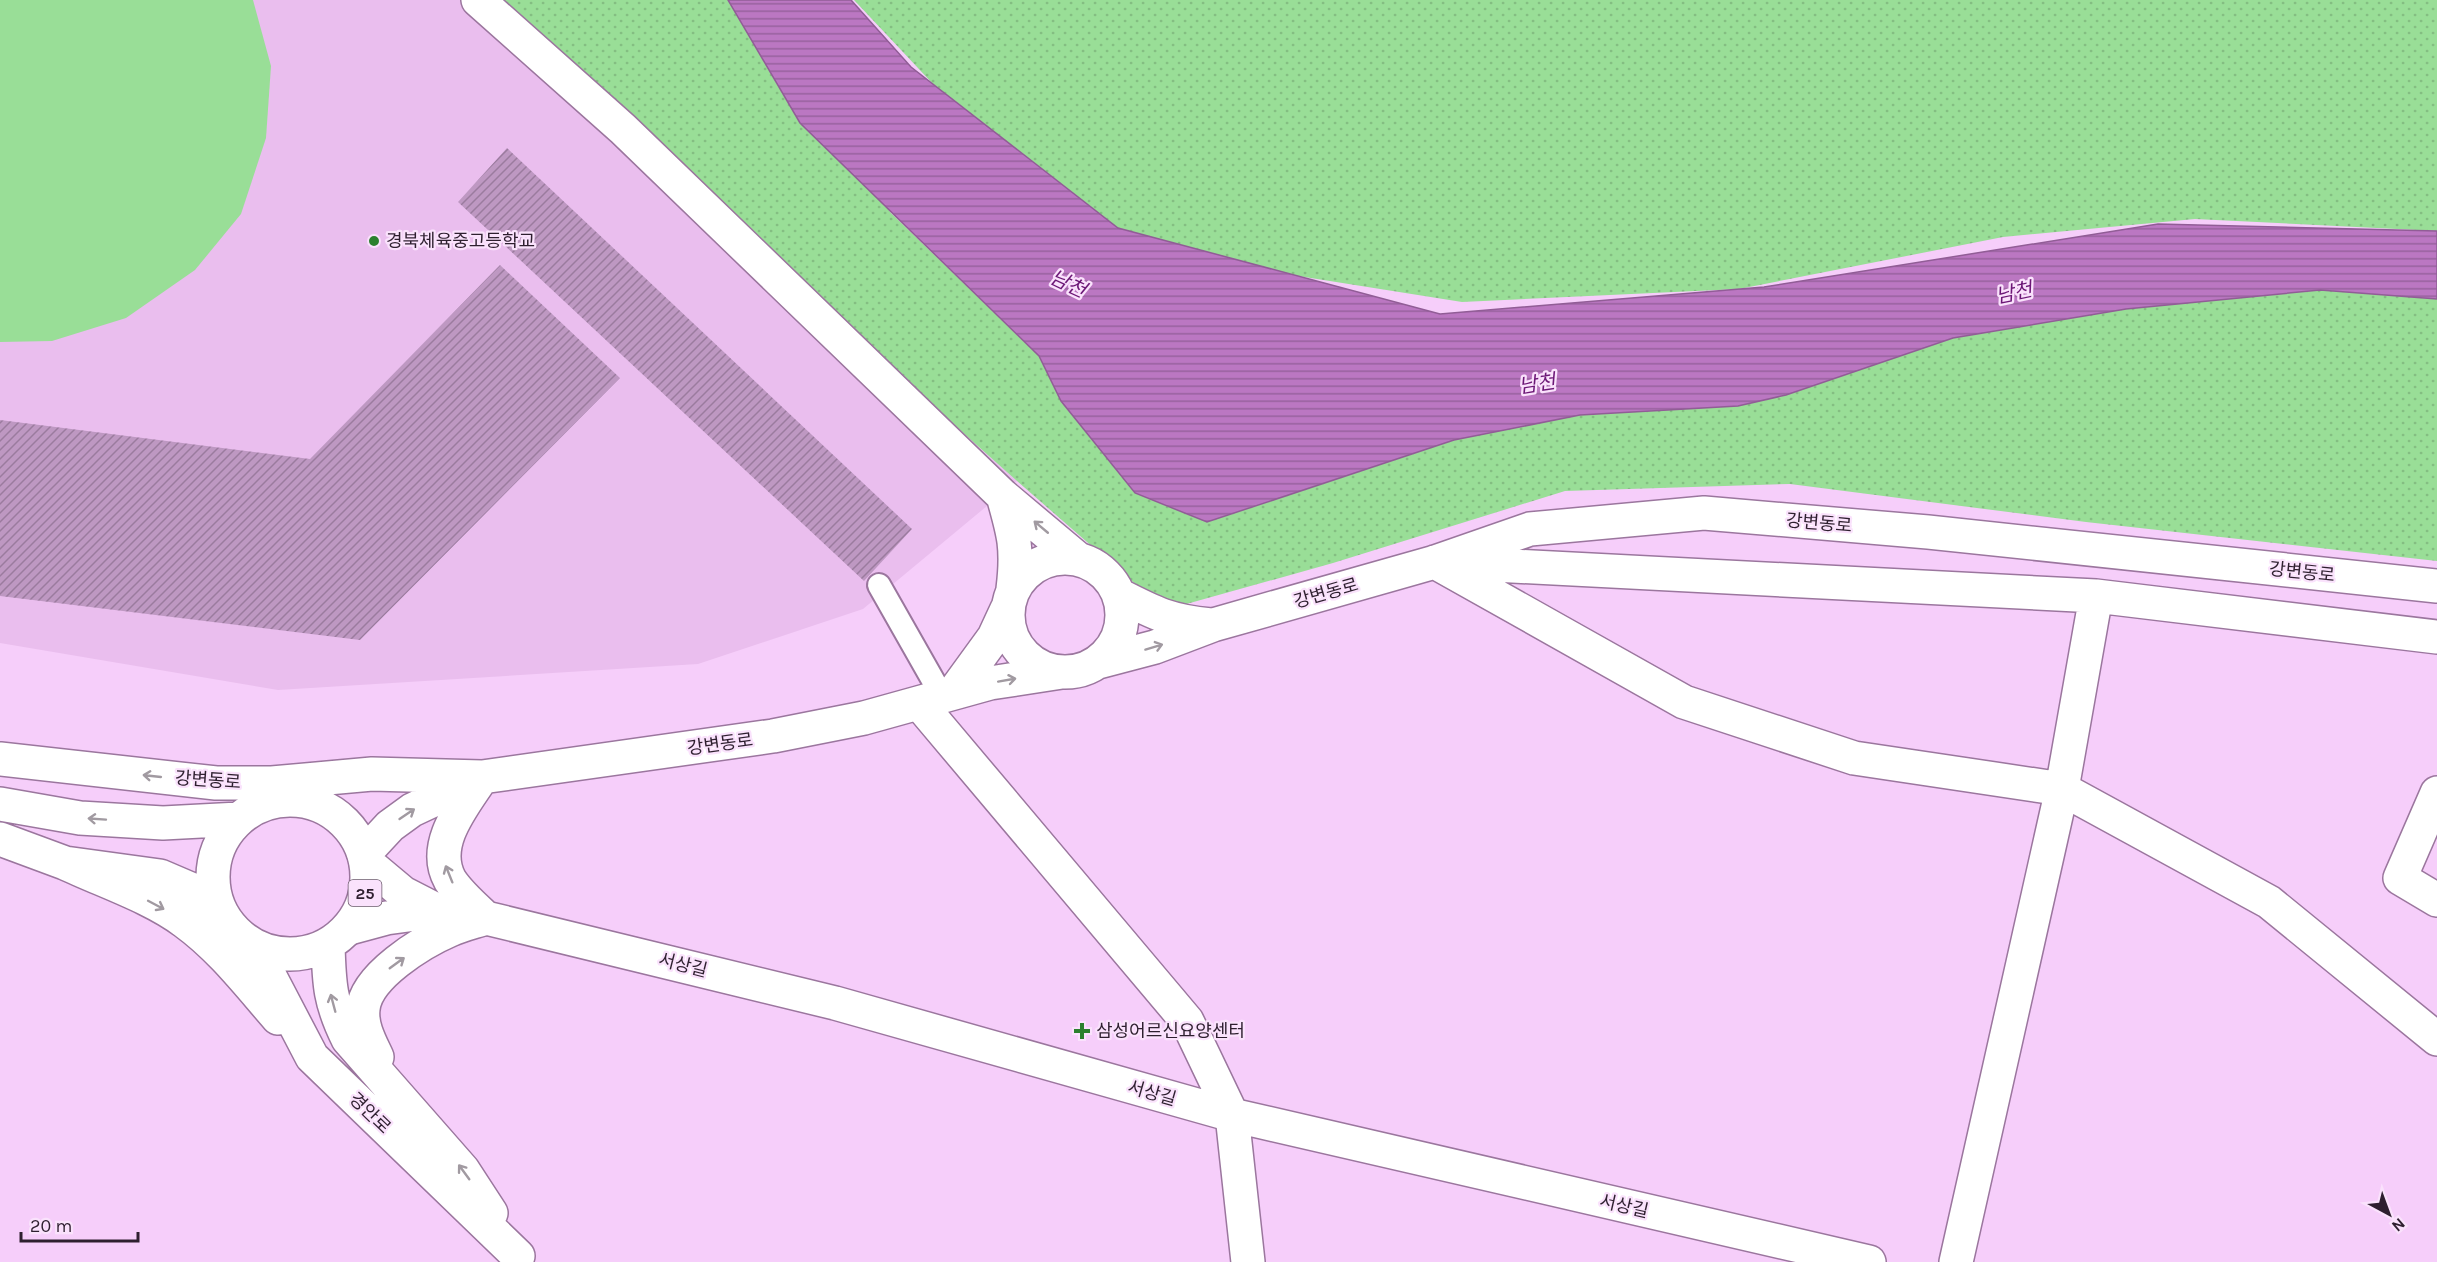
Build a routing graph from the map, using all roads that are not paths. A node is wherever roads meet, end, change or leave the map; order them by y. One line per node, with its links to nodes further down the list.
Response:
1 (478, 0): 2 (street, 강변동로)
2 (1003, 496): 3 (street, 강변동로, one-way to 2); 9 (street)
3 (1078, 559): 7 (street, 강변동로); 9 (street)
4 (1435, 562): 6 (street, 강변동로); 8 (street); 10 (street, 강변동로); 18 (street)
5 (879, 585): 14 (lane)
6 (2437, 586)
7 (1119, 595): 10 (street, 강변동로); 12 (street)
8 (2096, 596): 11 (street); 18 (street)
9 (1010, 599): 13 (street); 14 (street)
10 (1213, 625): 12 (street, 강변동로, one-way to 10)
11 (2437, 637)
12 (1098, 662): 13 (street, 강변동로)
13 (1062, 672): 14 (street, 강변동로, one-way to 13)
14 (938, 697): 17 (street, 강변동로); 35 (street)
15 (0, 759): 16 (street, 강변동로, one-way to 15)
16 (417, 777): 17 (street, 강변동로); 20 (street, 강변동로)
17 (482, 777): 24 (street, 강변동로, one-way to 17); 29 (street, one-way to 17)
18 (2062, 789): 32 (street); 39 (street)
19 (2437, 793): 26 (street)
20 (310, 802): 22 (street, 경안로 / 25); 24 (street, 경안로 / 25)
21 (0, 804): 22 (street, 경안로 / 25, one-way to 21)
22 (239, 819): 27 (street, 경안로 / 25)
23 (0, 839): 25 (street, 경안로 / 25)
24 (365, 858): 28 (street); 30 (street, 경안로 / 25)
25 (65, 863): 27 (street, 경안로 / 25); 33 (street, 25, one-way to 33)
26 (2437, 900)
27 (220, 910): 31 (street, 경안로 / 25)
28 (438, 911): 29 (street, 서상길); 30 (street)
29 (486, 918): 34 (street, one-way to 29); 35 (street, 서상길)
30 (339, 936): 31 (street, 경안로 / 25); 34 (street, 경안로 / 25, one-way to 30)
31 (254, 946): 33 (street, 경안로 / 25)
32 (2437, 1039)
33 (312, 1057): 36 (street, 경안로 / 25)
34 (390, 1086): 36 (street, 경안로 / 25, one-way to 34)
35 (1232, 1115): 37 (street); 38 (street, 서상길)
36 (517, 1260)
37 (1248, 1262)
38 (1869, 1262)
39 (1956, 1262)

